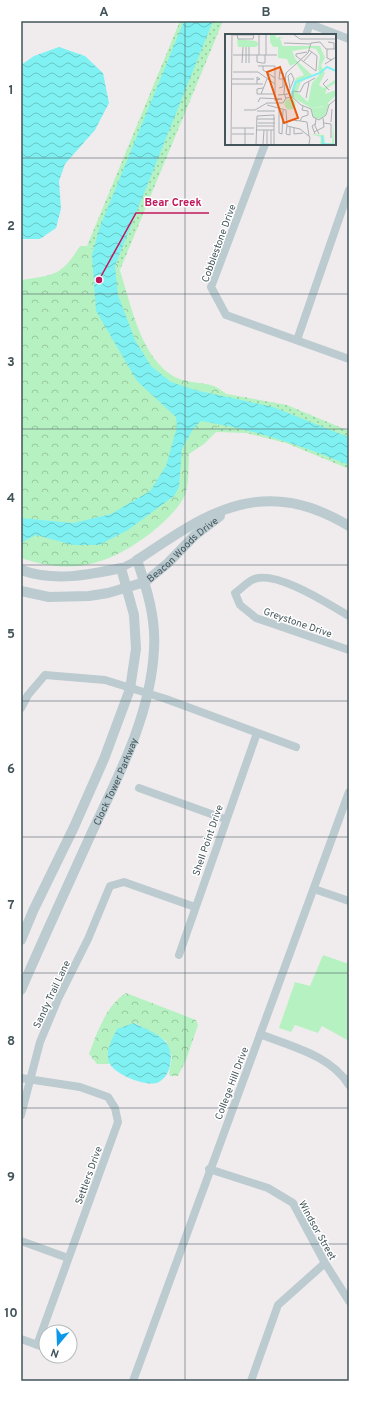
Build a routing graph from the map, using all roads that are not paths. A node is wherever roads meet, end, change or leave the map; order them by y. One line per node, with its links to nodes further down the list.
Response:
1 (311, 23): 2 (street); 3 (street)
2 (306, 34)
3 (349, 39)
4 (265, 145): 6 (street, Cobblestone Drive)
5 (349, 190): 6 (street)
6 (297, 340): 7 (street, Cobblestone Drive)
7 (349, 359)
8 (233, 506): 9 (street, Beacon Woods Drive); 10 (street, Beacon Woods Drive); 13 (street, Beacon Woods Drive)
9 (349, 526)
10 (137, 560): 11 (street, Beacon Woods Drive); 13 (street, Clock Tower Parkway)
11 (121, 568): 12 (street); 14 (street, Clock Tower Parkway)
12 (21, 570)
13 (145, 582): 14 (street, Beacon Woods Drive); 19 (street, Clock Tower Parkway)
14 (128, 588): 15 (street); 18 (street, Clock Tower Parkway)
15 (21, 591)
16 (349, 616): 17 (street, Greystone Drive)
17 (349, 650)
18 (130, 689): 19 (street); 20 (street); 29 (street, Clock Tower Parkway)
19 (146, 693): 21 (street); 31 (street, Clock Tower Parkway)
20 (21, 708)
21 (257, 733): 22 (street); 25 (street, Shell Point Drive)
22 (296, 747)
23 (139, 788): 25 (street)
24 (349, 792): 26 (street, College Hill Drive)
25 (225, 819): 28 (street, Shell Point Drive)
26 (314, 889): 27 (street); 32 (street, College Hill Drive)
27 (349, 901)
28 (195, 907): 30 (street, Shell Point Drive); 34 (street, Sandy Trail Lane)
29 (21, 940)
30 (178, 954)
31 (21, 990)
32 (260, 1034): 35 (street); 37 (street, College Hill Drive)
33 (21, 1078): 34 (street, Settlers Drive)
34 (30, 1081): 36 (street, Sandy Trail Lane); 39 (street, Settlers Drive)
35 (349, 1085)
36 (21, 1115)
37 (209, 1169): 40 (street, Windsor Street); 44 (street, College Hill Drive)
38 (21, 1241): 39 (street)
39 (68, 1258): 43 (street, Settlers Drive)
40 (325, 1263): 41 (street, Windsor Street); 45 (street)
41 (349, 1301)
42 (21, 1339): 43 (street)
43 (37, 1345)
44 (133, 1381)
45 (251, 1381)

